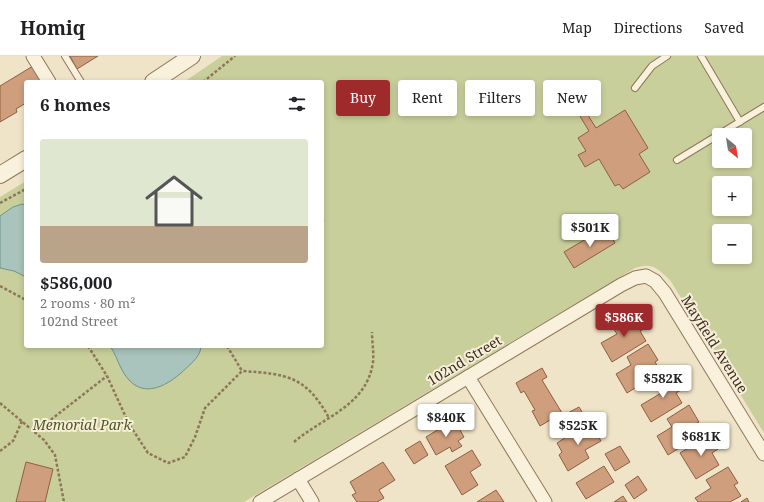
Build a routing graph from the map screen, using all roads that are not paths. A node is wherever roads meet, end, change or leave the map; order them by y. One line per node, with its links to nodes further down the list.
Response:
1 (33, 56): 6 (street)
2 (65, 56): 7 (lane)
3 (192, 56): 8 (street)
4 (667, 56): 9 (lane)
5 (701, 56): 11 (lane)
6 (48, 80)
7 (80, 80)
8 (156, 80)
9 (635, 88)
10 (764, 108): 11 (lane)
11 (740, 122): 13 (lane)
12 (24, 160): 14 (street)
13 (677, 160)
14 (0, 175)
15 (646, 276): 16 (street, 102nd Street); 17 (street, Mayfield Avenue)
16 (468, 376): 18 (street, 102nd Street); 21 (street)
17 (764, 454)
18 (298, 479): 19 (street, 102nd Street); 20 (street)
19 (260, 502)
20 (312, 502)
21 (545, 502)

